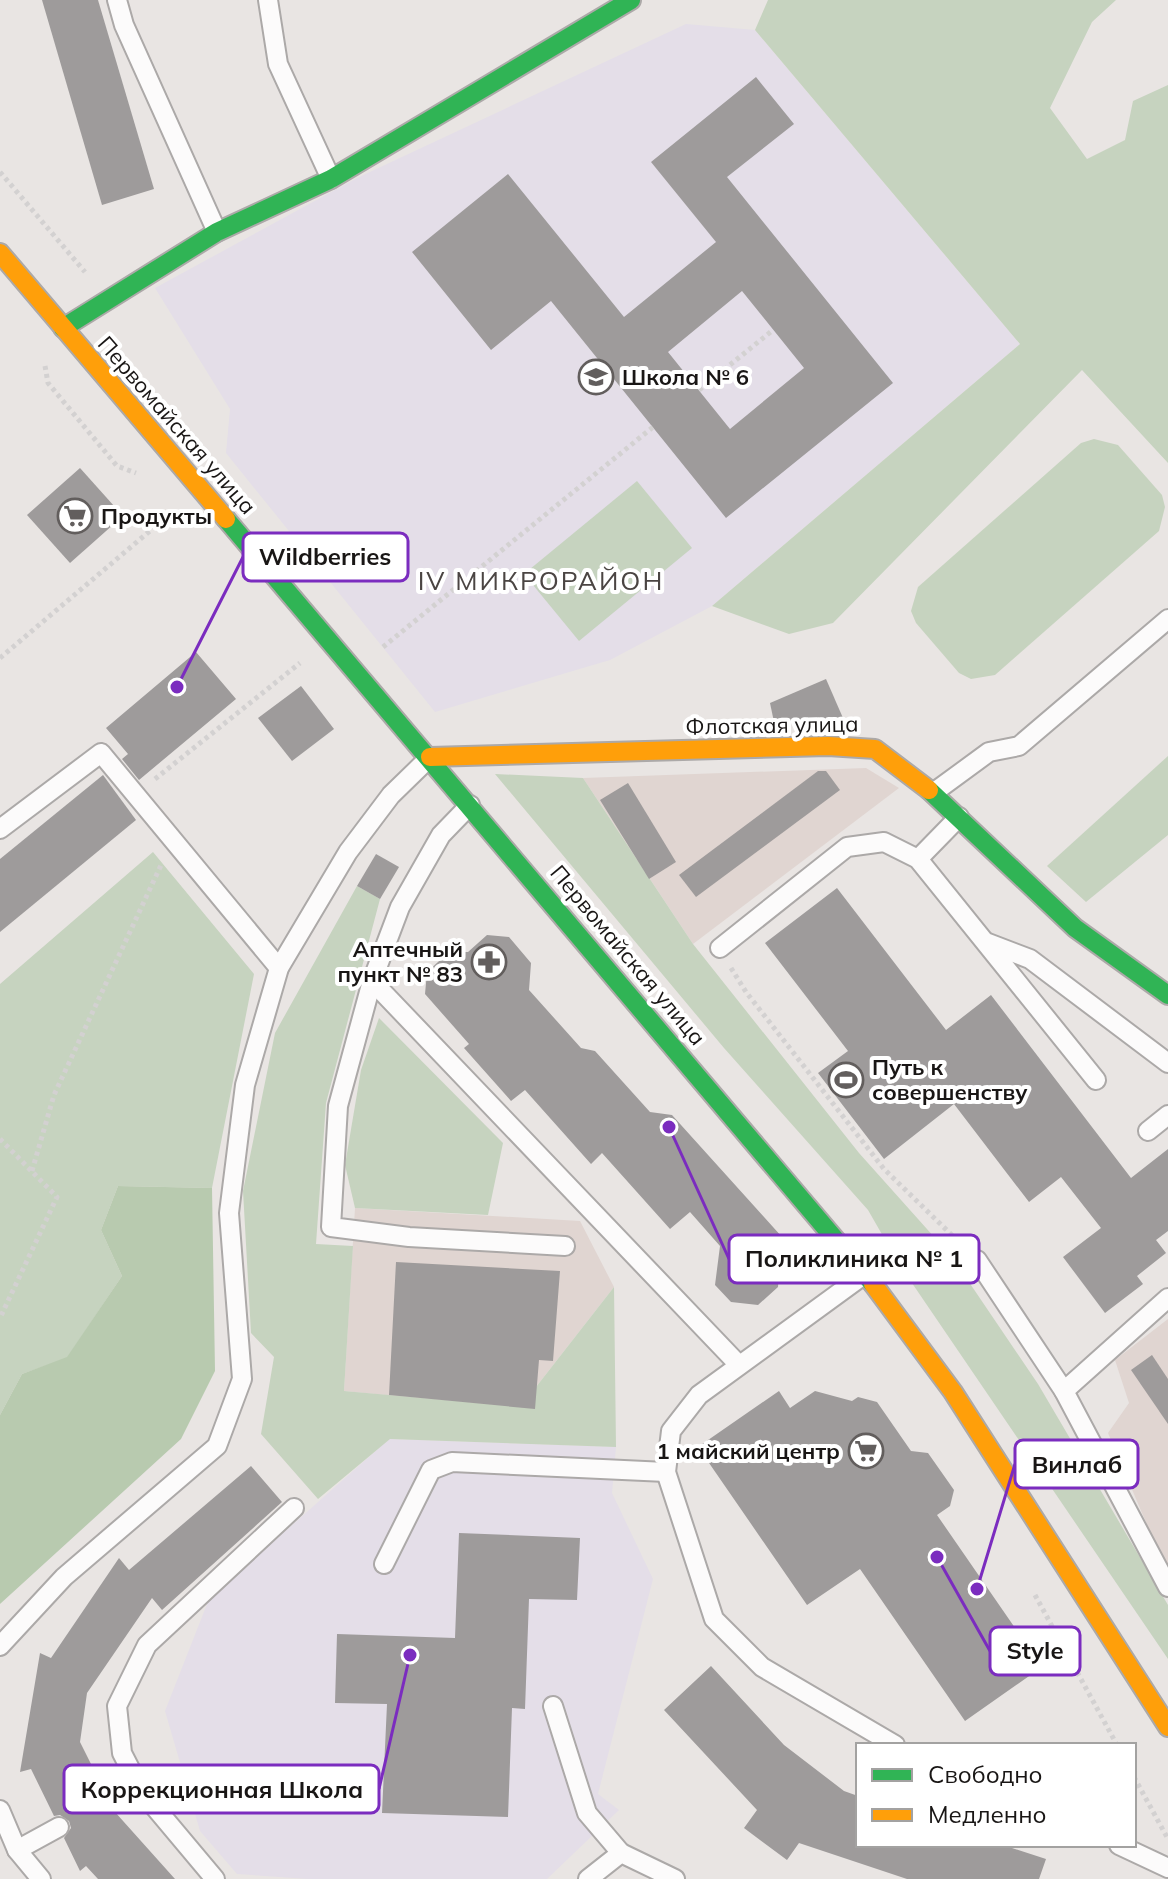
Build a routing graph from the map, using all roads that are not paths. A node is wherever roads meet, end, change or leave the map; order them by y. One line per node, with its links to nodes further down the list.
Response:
1 (117, 0): 5 (lane)
2 (268, 0): 4 (lane)
3 (631, 0): 4 (street)
4 (331, 179): 5 (street)
5 (217, 232): 7 (street)
6 (0, 253): 7 (street, Первомайская улица)
7 (63, 328): 9 (street, Первомайская улица)
8 (1168, 619): 10 (lane)
9 (430, 757): 10 (street, Флотская улица); 11 (street, Первомайская улица); 17 (lane)
10 (933, 793): 12 (street, Флотская улица)
11 (470, 805): 18 (lane); 26 (street, Первомайская улица)
12 (959, 817): 14 (lane); 19 (street, Флотская улица)
13 (0, 829): 17 (lane)
14 (918, 859): 15 (lane); 16 (lane)
15 (985, 942): 20 (lane); 21 (lane)
16 (720, 948)
17 (279, 968): 34 (lane)
18 (372, 981): 24 (lane); 28 (lane)
19 (1168, 995)
20 (1168, 1063)
21 (1096, 1080)
22 (1168, 1115): 23 (lane)
23 (1148, 1131)
24 (565, 1246)
25 (977, 1260): 29 (lane)
26 (866, 1274): 28 (lane); 36 (street, Первомайская улица)
27 (1168, 1298): 29 (lane)
28 (739, 1365): 30 (lane)
29 (1064, 1391): 33 (lane)
30 (666, 1472): 32 (lane); 37 (lane)
31 (294, 1508): 38 (lane)
32 (384, 1564)
33 (1168, 1587)
34 (0, 1646)
35 (553, 1706): 44 (lane)
36 (1168, 1727)
37 (892, 1743)
38 (142, 1792): 39 (lane); 47 (lane)
39 (109, 1801)
40 (0, 1810): 43 (lane)
41 (59, 1827): 43 (lane)
42 (1123, 1847): 45 (lane)
43 (17, 1850): 46 (lane)
44 (621, 1853): 48 (lane); 49 (lane)
45 (1168, 1868)
46 (41, 1879)
47 (215, 1879)
48 (588, 1879)
49 (675, 1879)

